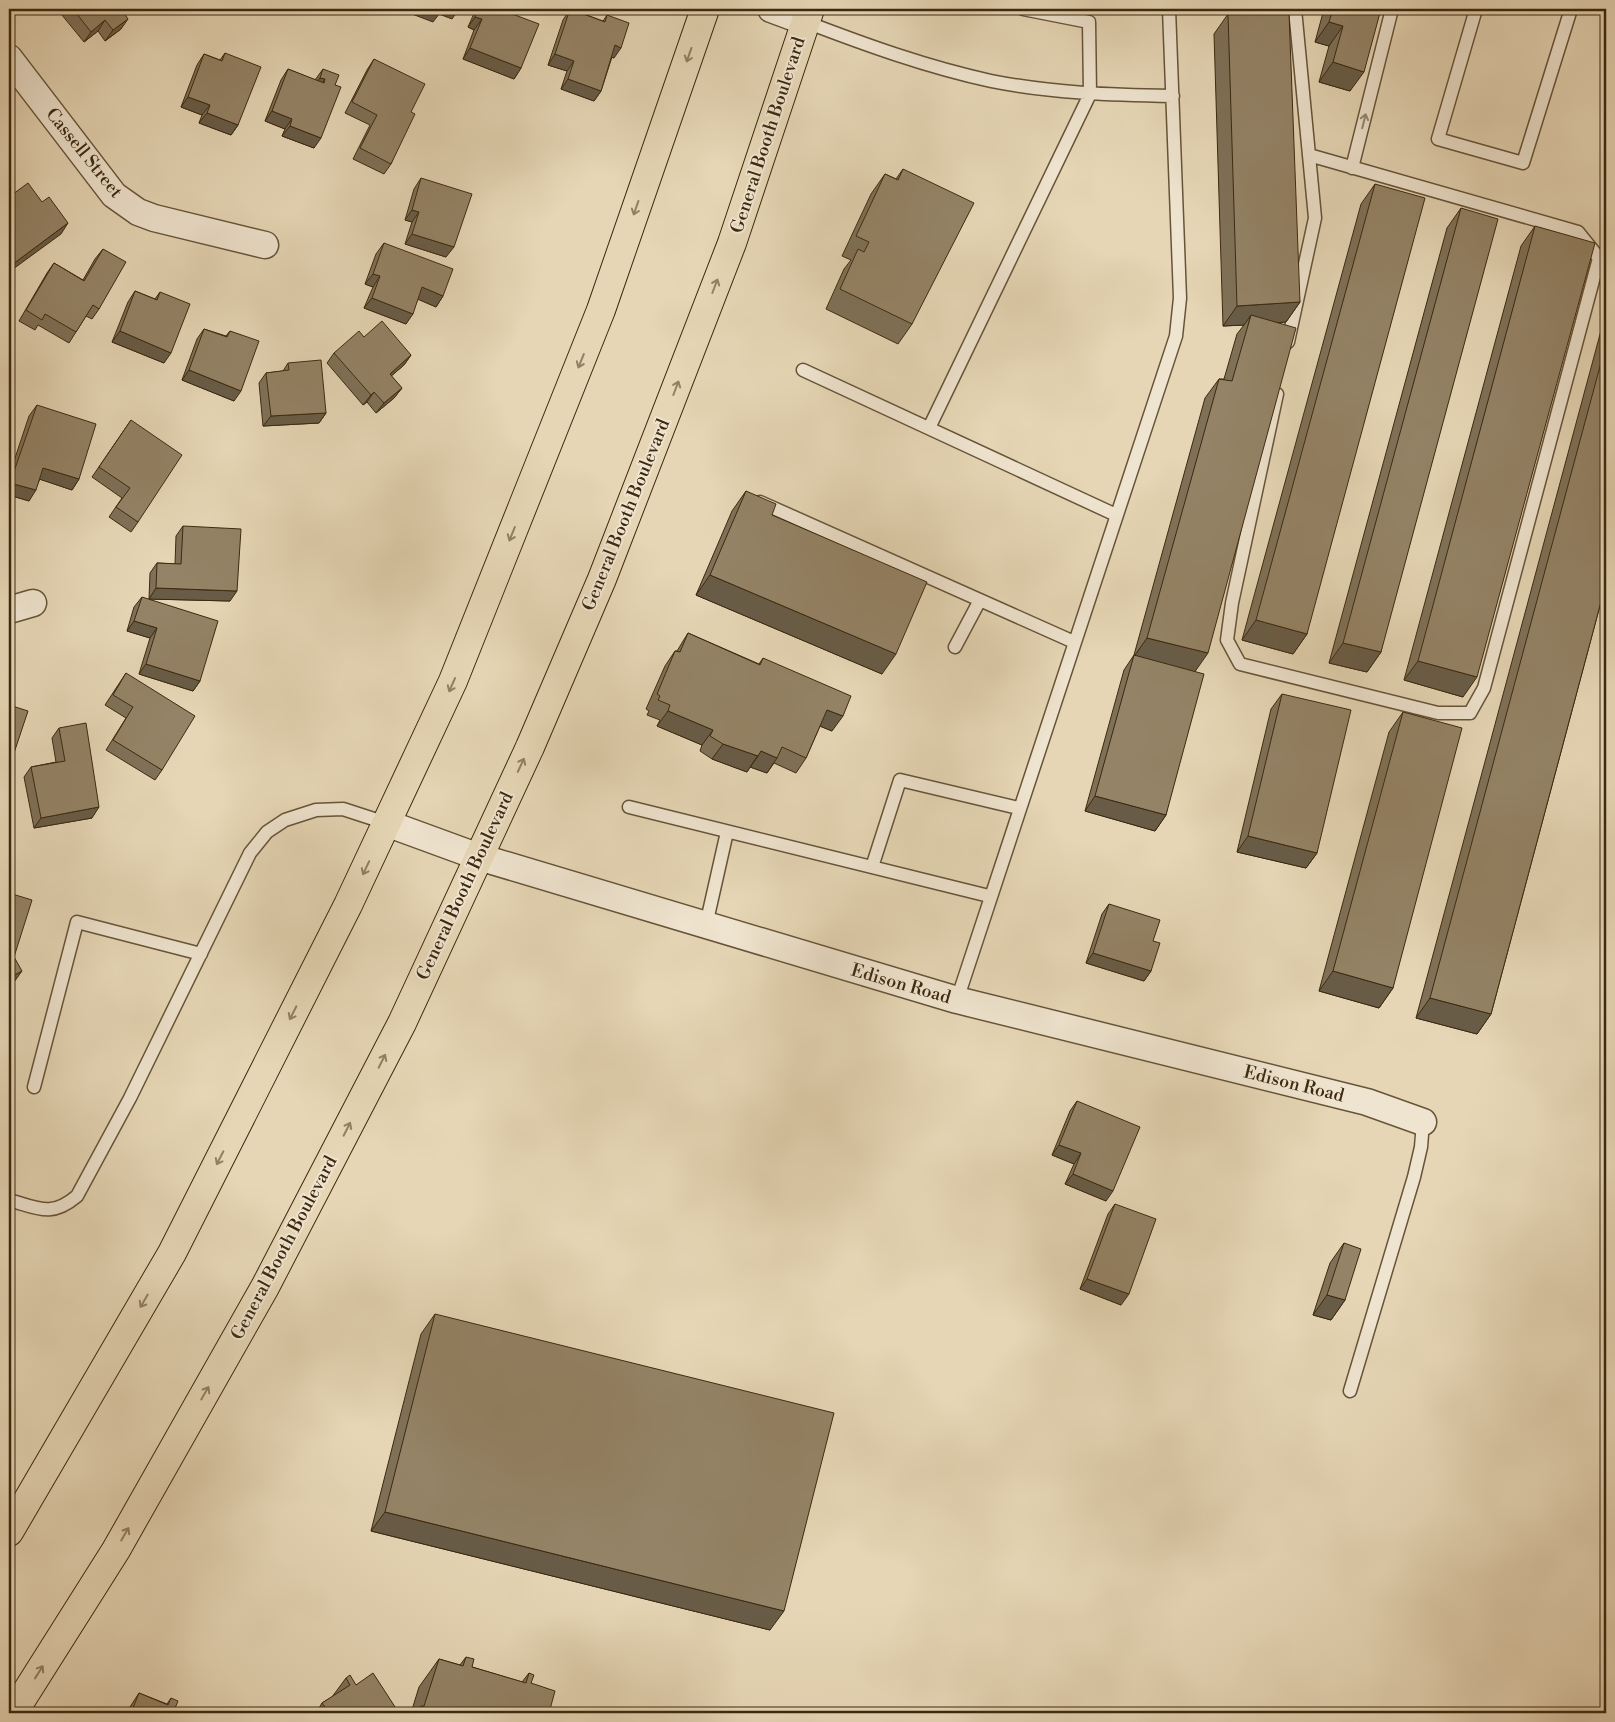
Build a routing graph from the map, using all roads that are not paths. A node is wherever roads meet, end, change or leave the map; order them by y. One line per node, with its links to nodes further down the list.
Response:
1 (705, 9): 27 (highway, one-way to 27)
2 (771, 9): 9 (street)
3 (1023, 9): 11 (lane)
4 (1169, 9): 12 (lane)
5 (1295, 9): 13 (lane)
6 (1392, 9): 14 (lane, one-way to 6)
7 (1476, 9): 8 (lane)
8 (1571, 9)
9 (808, 15): 11 (lane); 29 (highway, General Booth Boulevard, one-way to 9)
10 (9, 58): 15 (street, Cassell Street)
11 (1090, 94): 12 (lane); 19 (lane)
12 (1173, 96): 21 (lane)
13 (1309, 155): 14 (lane); 16 (lane)
14 (1352, 168): 18 (lane)
15 (265, 245)
16 (1286, 353)
17 (803, 370): 19 (lane)
18 (1280, 382)
19 (930, 428): 21 (lane)
20 (753, 499): 22 (lane)
21 (1116, 515): 23 (lane)
22 (980, 600): 23 (lane); 24 (lane)
23 (1074, 642): 26 (lane)
24 (955, 647)
25 (629, 807): 28 (lane)
26 (1018, 808): 30 (lane); 31 (lane)
27 (386, 823): 29 (street, Edison Road); 33 (lane); 39 (highway, one-way to 39)
28 (727, 832): 30 (lane); 32 (lane)
29 (479, 857): 32 (street, Edison Road); 40 (highway, General Booth Boulevard, one-way to 29)
30 (872, 867): 31 (lane)
31 (989, 896): 34 (lane)
32 (706, 925): 34 (street, Edison Road)
33 (201, 954): 35 (lane); 37 (lane)
34 (957, 1000): 36 (street, Edison Road)
35 (34, 1087)
36 (1423, 1122): 38 (lane)
37 (9, 1200)
38 (1350, 1391)
39 (9, 1532)
40 (14, 1713)

